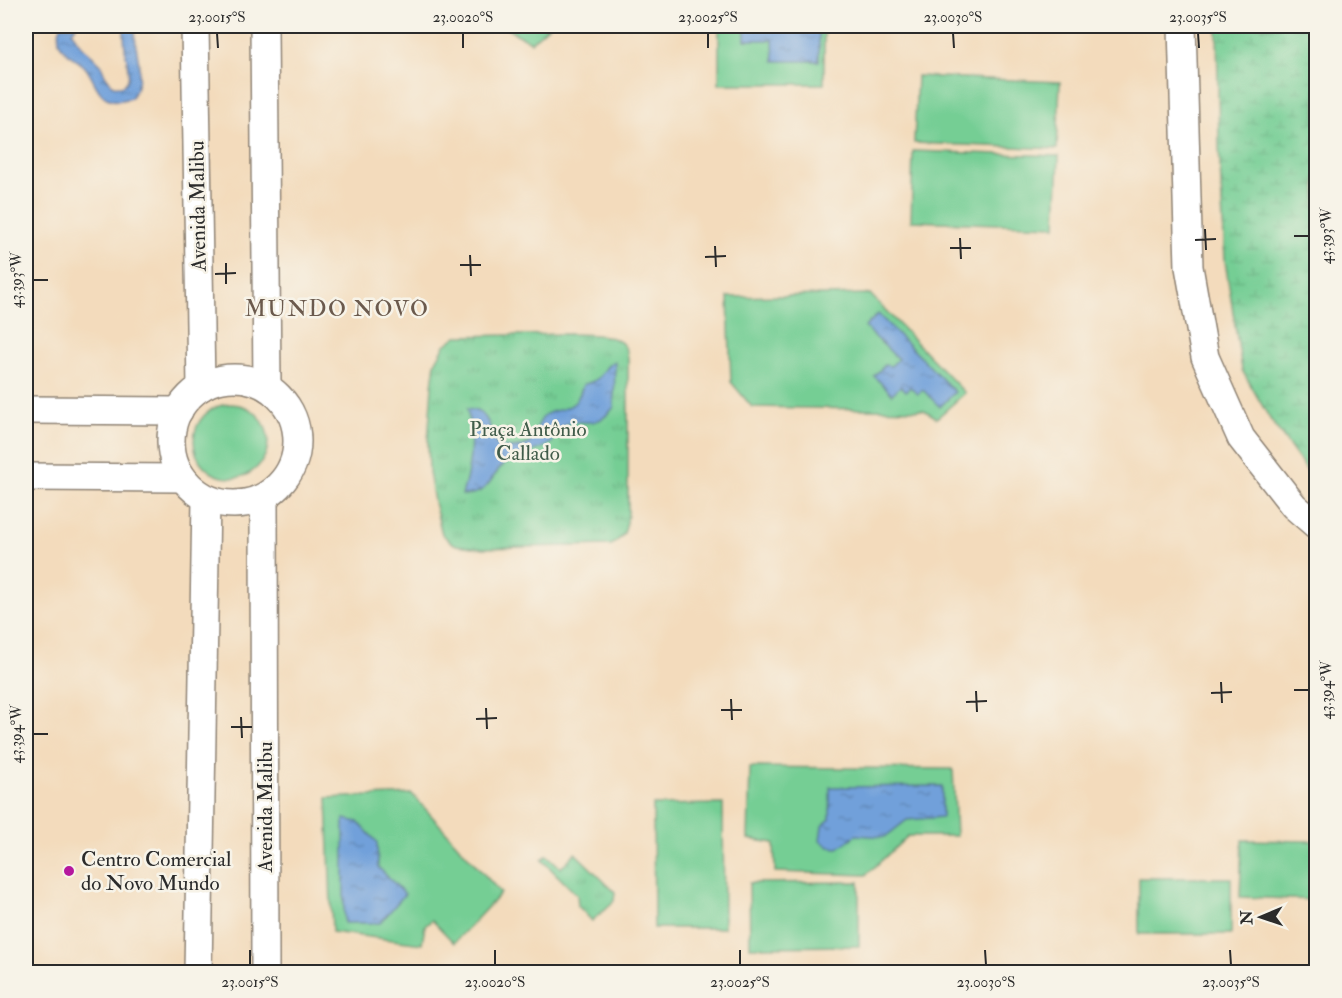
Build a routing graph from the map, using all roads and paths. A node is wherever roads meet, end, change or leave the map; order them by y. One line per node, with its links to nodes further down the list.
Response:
1 (195, 26): 4 (street, Avenida Malibu)
2 (264, 26): 5 (street)
3 (1182, 26): 12 (street)
4 (201, 387): 5 (street); 7 (street)
5 (267, 387): 10 (street)
6 (26, 411): 7 (street)
7 (179, 411): 9 (street)
8 (26, 477): 9 (street)
9 (182, 478): 11 (street)
10 (264, 498): 11 (street); 14 (street, Avenida Malibu)
11 (206, 499): 13 (street)
12 (1317, 525)
13 (198, 972)
14 (265, 972)

